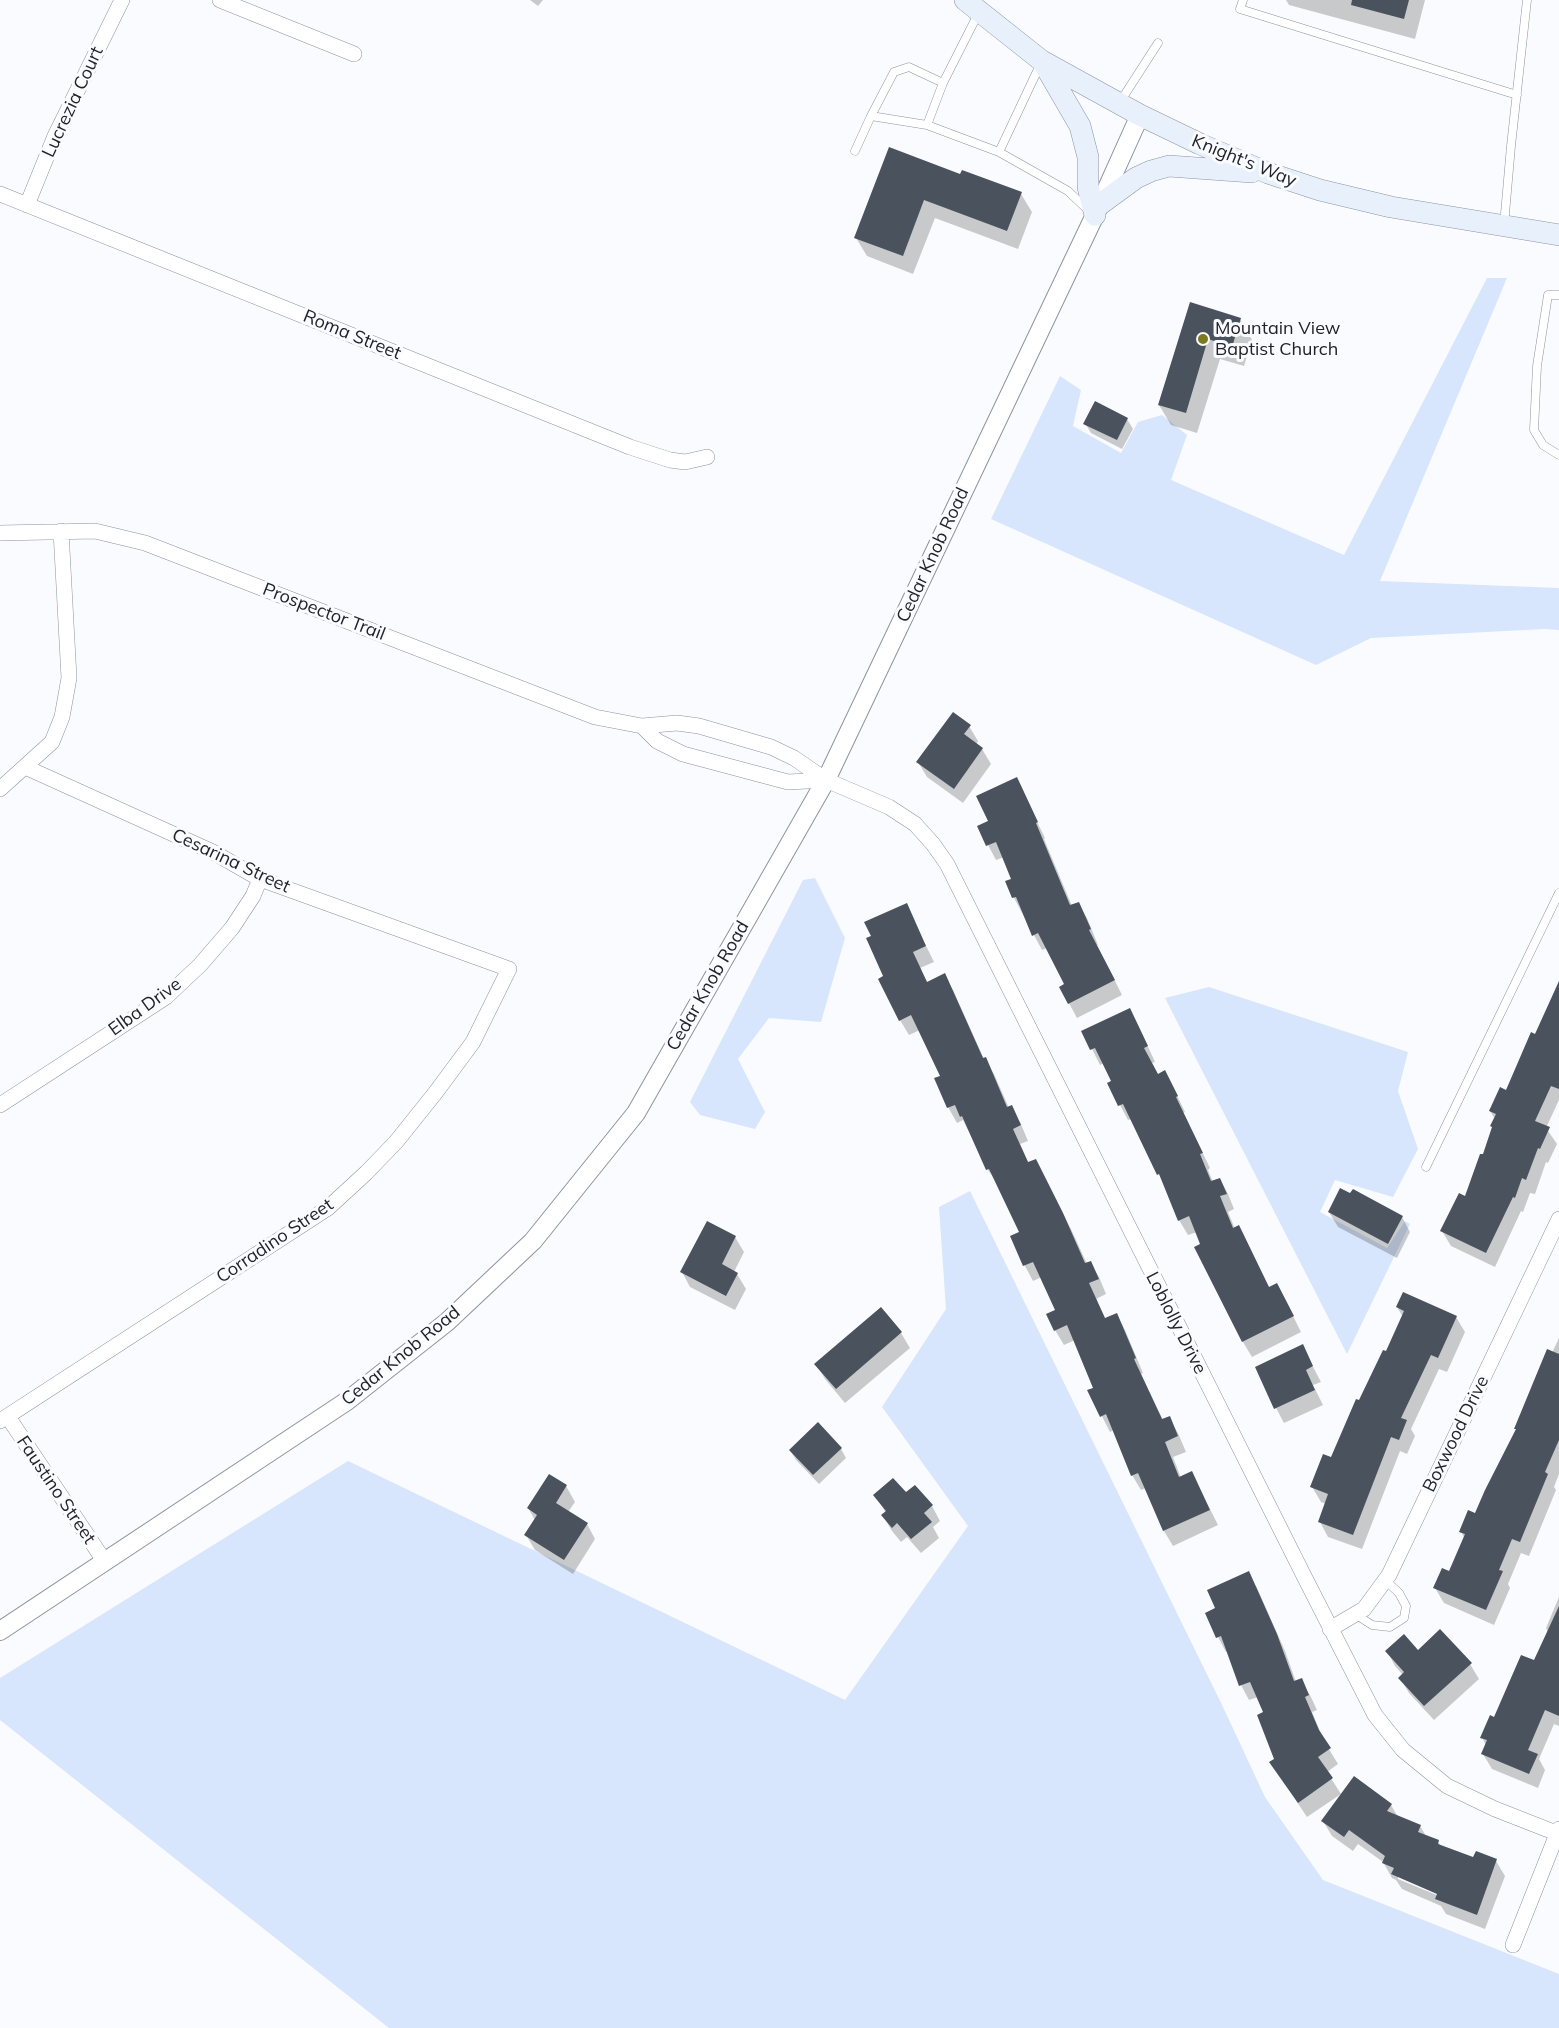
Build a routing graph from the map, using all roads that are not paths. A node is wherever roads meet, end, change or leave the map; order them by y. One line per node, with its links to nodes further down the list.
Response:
1 (122, 0): 19 (street, Lucrezia Court)
2 (220, 0): 7 (street)
3 (1243, 0): 10 (lane)
4 (1527, 0): 10 (lane)
5 (972, 6): 8 (main road, Knight's Way); 9 (lane)
6 (1158, 43): 11 (lane)
7 (354, 54)
8 (1042, 61): 11 (main road, Knight's Way); 16 (lane); 20 (main road)
9 (943, 83): 13 (lane); 14 (lane)
10 (1517, 95): 21 (lane)
11 (1119, 104): 12 (main road, Knight's Way)
12 (1140, 115): 17 (main road, Knight's Way); 20 (street, Cedar Knob Road)
13 (871, 116): 14 (lane); 15 (lane)
14 (927, 125): 16 (lane)
15 (855, 151)
16 (999, 152): 20 (lane)
17 (1268, 173): 20 (main road); 21 (main road, Knight's Way)
18 (0, 194): 19 (street, Roma Street)
19 (27, 205): 25 (street, Roma Street)
20 (1097, 210): 30 (street, Cedar Knob Road)
21 (1504, 227): 22 (main road, Knight's Way)
22 (1559, 235)
23 (1559, 296): 24 (lane)
24 (1559, 455)
25 (707, 457)
26 (61, 531): 27 (street, Prospector Trail); 28 (street, Prospector Trail); 29 (street)
27 (0, 533)
28 (642, 726): 30 (street, Prospector Trail); 30 (street, Prospector Trail)
29 (26, 767): 31 (street); 32 (street, Cesarina Street)
30 (826, 780): 39 (street, Cedar Knob Road); 42 (street, Loblolly Drive)
31 (0, 789)
32 (260, 879): 34 (street, Cesarina Street); 35 (street, Elba Drive)
33 (1559, 893): 36 (lane)
34 (509, 969): 38 (street, Corradino Street)
35 (0, 1105)
36 (1426, 1167)
37 (1559, 1220): 40 (street, Boxwood Drive)
38 (4, 1419): 39 (street, Faustino Street)
39 (105, 1562): 43 (street, Cedar Knob Road)
40 (1385, 1580): 41 (street, Boxwood Drive); 41 (lane)
41 (1355, 1614): 42 (street, Boxwood Drive)
42 (1330, 1629): 44 (street, Loblolly Drive)
43 (0, 1631)
44 (1558, 1832): 45 (street)
45 (1513, 1945)

